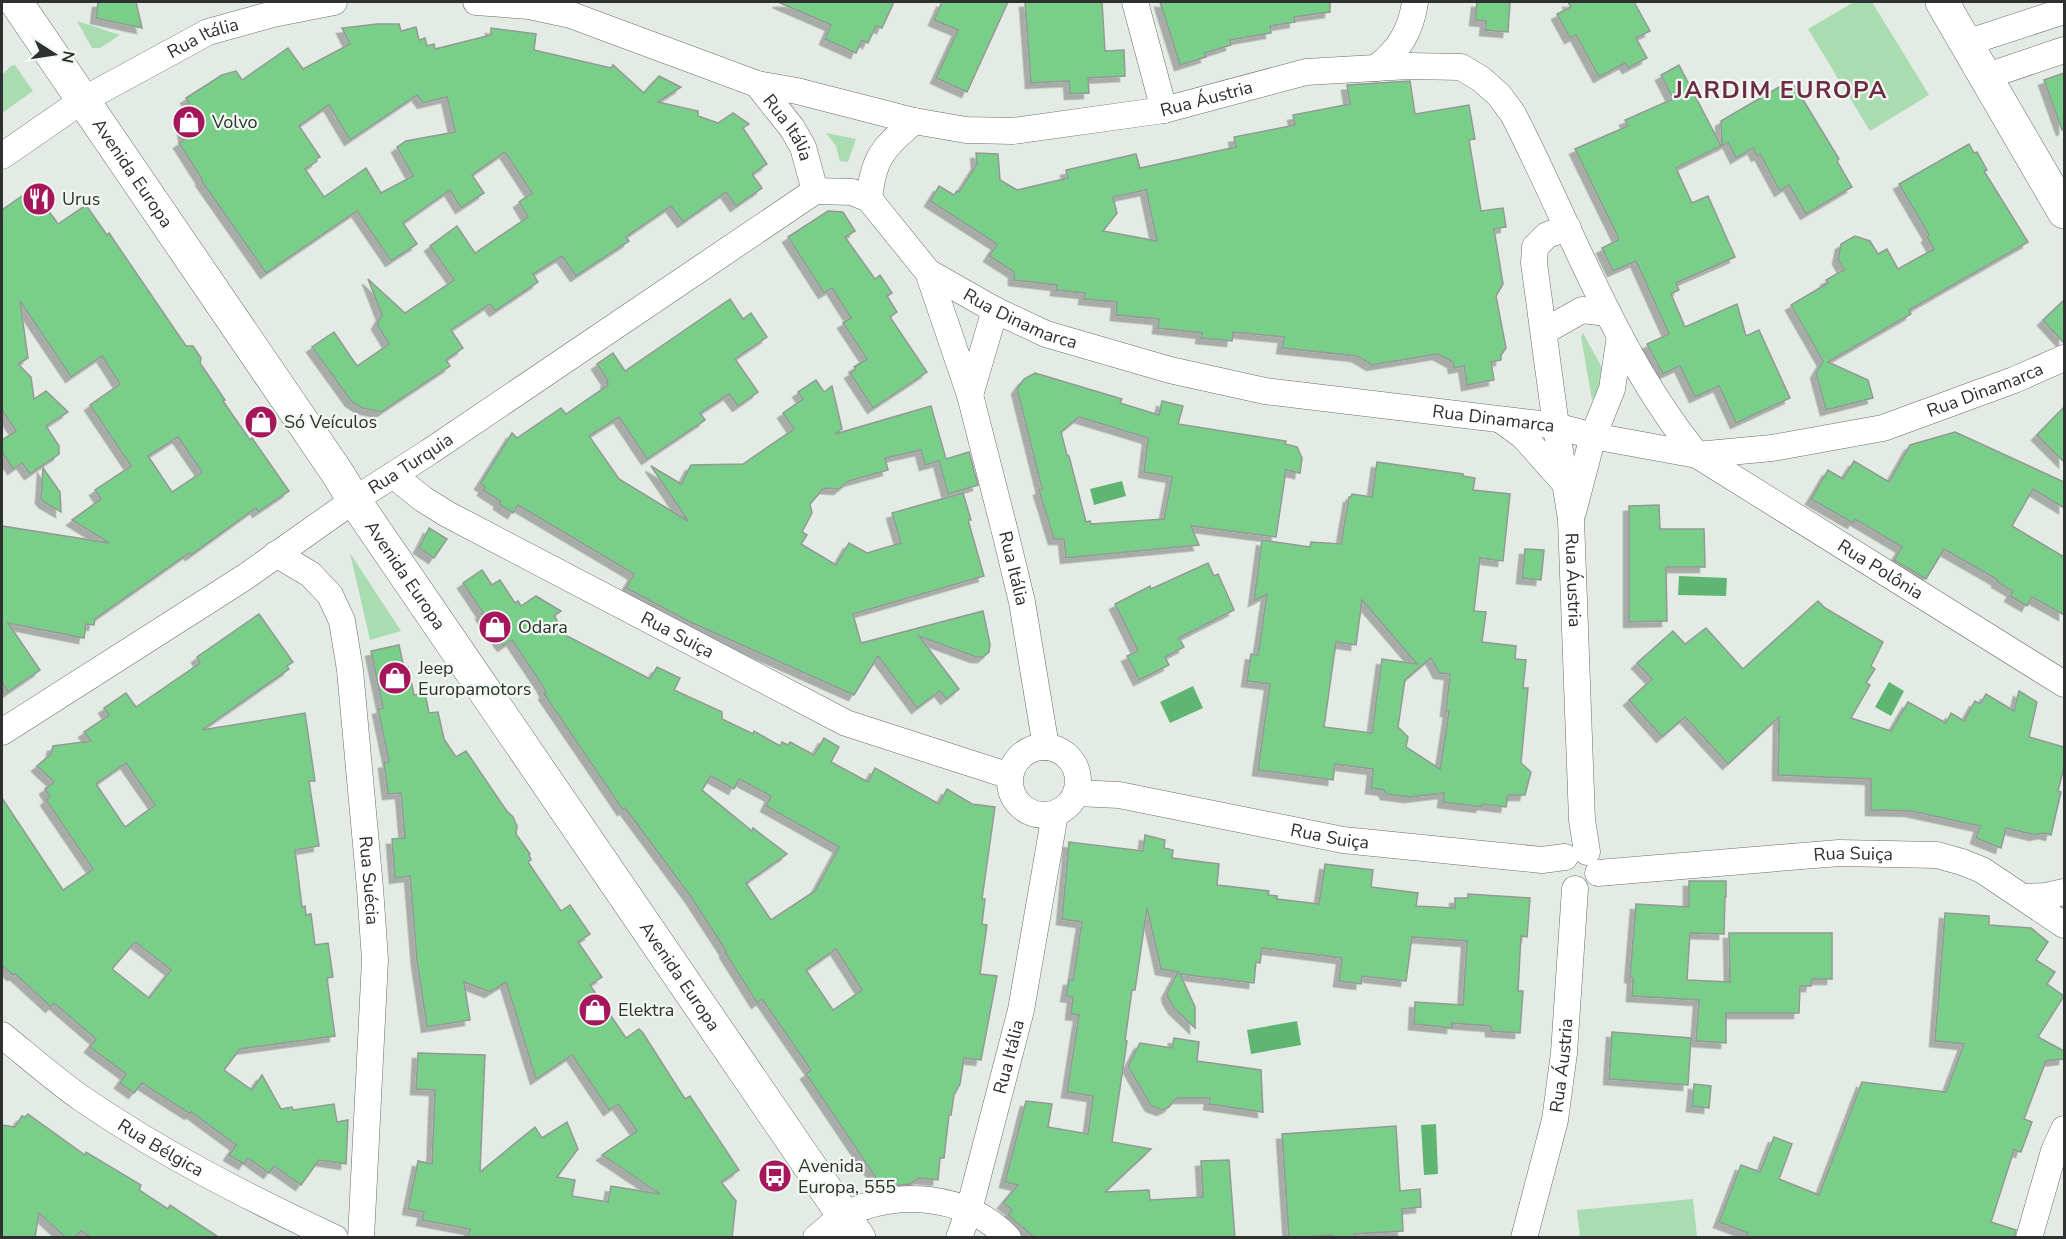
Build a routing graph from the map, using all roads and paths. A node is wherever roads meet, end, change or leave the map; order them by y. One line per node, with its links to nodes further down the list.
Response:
1 (15, 2): 14 (main road, Avenida Europa)
2 (334, 2): 14 (street, Rua Itália)
3 (476, 2): 13 (street, Rua Itália)
4 (1135, 2): 15 (street)
5 (1942, 2): 8 (main road)
6 (1414, 10): 10 (street); 11 (street)
7 (2064, 11): 8 (street)
8 (1966, 43): 12 (main road)
9 (2064, 50): 12 (street)
10 (1461, 67): 11 (street, Rua Áustria); 21 (street)
11 (1376, 68): 15 (street, Rua Áustria)
12 (1987, 76): 20 (main road)
13 (758, 84): 16 (street, Rua Áustria); 18 (street, Rua Itália)
14 (82, 100): 17 (street, Rua Itália); 38 (main road, Avenida Europa)
15 (1164, 110): 16 (street, Rua Áustria)
16 (914, 121): 19 (street)
17 (2, 156)
18 (815, 191): 19 (street); 35 (street, Rua Turquia)
19 (869, 199): 22 (street, Rua Itália)
20 (2064, 212)
21 (1568, 228): 24 (street); 25 (street, Rua Áustria)
22 (928, 272): 23 (street, Rua Dinamarca); 28 (street, Rua Itália)
23 (995, 310): 28 (street); 29 (street, Rua Dinamarca)
24 (1608, 313): 25 (street); 26 (street)
25 (1545, 331): 30 (street, Rua Áustria)
26 (1620, 336): 31 (street, Rua Áustria); 34 (street)
27 (2064, 358): 33 (street, Rua Dinamarca)
28 (970, 395): 42 (street, Rua Itália)
29 (1500, 420): 30 (street, Rua Dinamarca); 36 (street)
30 (1556, 426): 31 (street, Rua Dinamarca); 36 (street, Rua Áustria)
31 (1593, 436): 32 (street, Rua Dinamarca); 36 (street, Rua Áustria)
32 (1625, 443): 34 (street, Rua Dinamarca); 36 (street)
33 (1772, 448): 34 (street, Rua Dinamarca); 37 (street)
34 (1696, 455): 37 (street, Rua Polônia)
35 (393, 475): 38 (street, Rua Turquia); 42 (street, Rua Suiça)
36 (1573, 482): 45 (street, Rua Áustria)
37 (1760, 493): 40 (street, Rua Polônia)
38 (354, 500): 39 (street, Rua Turquia); 52 (main road, Avenida Europa)
39 (276, 554): 41 (street, Rua Turquia); 54 (street, Rua Suécia)
40 (2064, 684)
41 (2, 732)
42 (1026, 759): 43 (street); 44 (street)
43 (1077, 786): 44 (street); 45 (street, Rua Suiça)
44 (1048, 815): 51 (street, Rua Itália)
45 (1575, 861): 47 (street, Rua Suiça); 58 (street, Rua Áustria)
46 (2064, 892): 47 (street)
47 (2024, 897): 48 (street, Rua Suiça)
48 (2064, 925)
49 (2, 1035): 53 (street, Rua Bélgica)
50 (2064, 1129): 59 (street)
51 (969, 1210): 52 (street); 56 (street, Rua Itália); 57 (street)
52 (852, 1226): 55 (street)
53 (335, 1238)
54 (361, 1238)
55 (816, 1238)
56 (959, 1238)
57 (1008, 1238)
58 (1524, 1238)
59 (2029, 1238)

